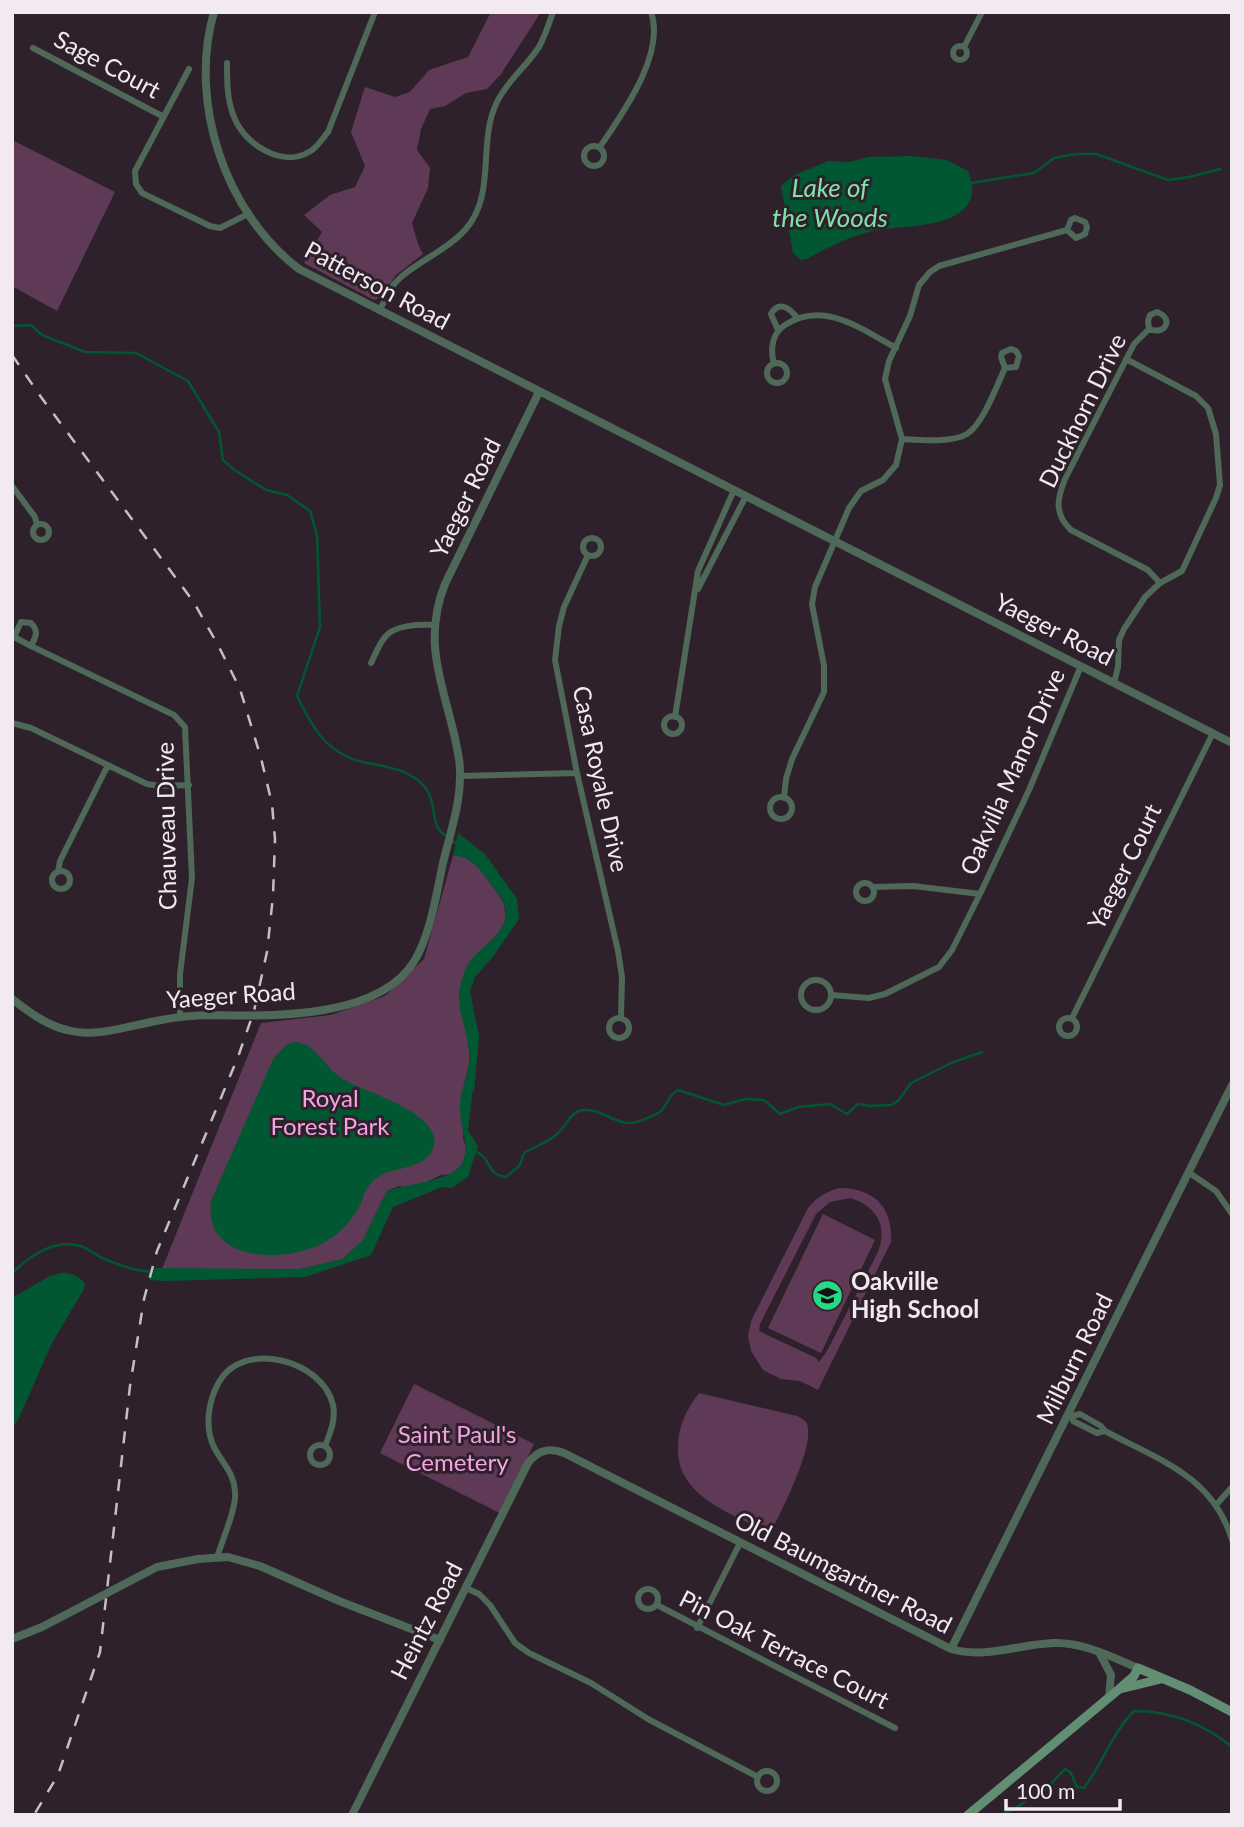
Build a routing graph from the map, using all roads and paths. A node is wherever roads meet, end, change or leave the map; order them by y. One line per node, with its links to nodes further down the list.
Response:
1 (214, 12): 12 (street, Patterson Road)
2 (375, 12): 8 (street)
3 (553, 12): 14 (street)
4 (651, 12): 11 (street)
5 (982, 12): 6 (street)
6 (964, 47)
7 (33, 48): 10 (street, Sage Court)
8 (227, 63)
9 (189, 69): 10 (street, Sage Court)
10 (162, 116): 12 (street, Sage Court)
11 (600, 147)
12 (248, 214): 14 (street, Patterson Road)
13 (1067, 230): 18 (street)
14 (379, 311): 22 (street, Patterson Road)
15 (797, 318): 17 (street); 17 (street); 18 (street)
16 (1149, 329): 19 (street, Duckhorn Drive)
17 (778, 330): 20 (street)
18 (896, 348): 23 (street)
19 (1126, 359): 30 (street); 30 (street, Duckhorn Drive)
20 (774, 364)
21 (1005, 368): 23 (street)
22 (540, 392): 25 (street, Yaeger Road); 32 (street, Yaeger Road)
23 (902, 439): 28 (street)
24 (12, 486): 27 (street)
25 (734, 490): 26 (street, Yaeger Road); 31 (street)
26 (746, 496): 28 (street, Yaeger Road); 31 (street)
27 (37, 525)
28 (835, 541): 35 (street, Yaeger Road); 45 (street)
29 (588, 555): 42 (street, Casa Royale Drive)
30 (1160, 583): 36 (street)
31 (695, 594): 37 (street)
32 (434, 625): 34 (street); 43 (street, Yaeger Road)
33 (31, 646): 44 (street, Chauveau Drive)
34 (371, 663)
35 (1081, 666): 36 (street, Yaeger Road); 48 (street, Oakvilla Manor Drive)
36 (1114, 683): 39 (street, Yaeger Road)
37 (676, 717)
38 (12, 723): 41 (street)
39 (1213, 733): 40 (street, Yaeger Road); 53 (street, Yaeger Court)
40 (1232, 743)
41 (108, 765): 44 (street); 46 (street)
42 (577, 773): 43 (street); 52 (street, Casa Royale Drive)
43 (461, 776): 51 (street, Yaeger Road)
44 (189, 785): 51 (street, Chauveau Drive)
45 (784, 798)
46 (58, 872)
47 (873, 887): 48 (street)
48 (980, 894): 49 (street, Oakvilla Manor Drive)
49 (831, 995): 49 (street)
50 (13, 1003): 51 (street, Yaeger Road)
51 (180, 1016)
52 (621, 1017)
53 (1072, 1018)
54 (1232, 1085): 55 (street, Milburn Road)
55 (1188, 1172): 56 (street); 57 (street, Milburn Road)
56 (1232, 1214)
57 (1071, 1415): 61 (street); 70 (street, Milburn Road)
58 (325, 1446): 64 (street)
59 (544, 1450): 63 (street, Old Baumgartner Road); 65 (street, Heintz Road)
60 (1232, 1487): 61 (street)
61 (1217, 1504): 62 (street)
62 (1232, 1540)
63 (740, 1543): 67 (street); 70 (street, Old Baumgartner Road)
64 (217, 1558): 68 (street); 69 (street)
65 (466, 1588): 69 (street, Heintz Road); 78 (street)
66 (657, 1605): 67 (street, Pin Oak Terrace Court)
67 (697, 1628): 77 (street, Pin Oak Terrace Court)
68 (12, 1639)
69 (440, 1640): 79 (street, Heintz Road)
70 (951, 1649): 71 (street, Old Baumgartner Road)
71 (1099, 1652): 72 (street, Old Baumgartner Road); 75 (street)
72 (1138, 1668): 73 (main road); 74 (main road)
73 (1164, 1679): 74 (main road); 76 (main road)
74 (1118, 1690): 75 (main road)
75 (1109, 1698): 80 (main road)
76 (1232, 1712)
77 (895, 1728)
78 (758, 1777)
79 (352, 1815)
80 (968, 1815)

